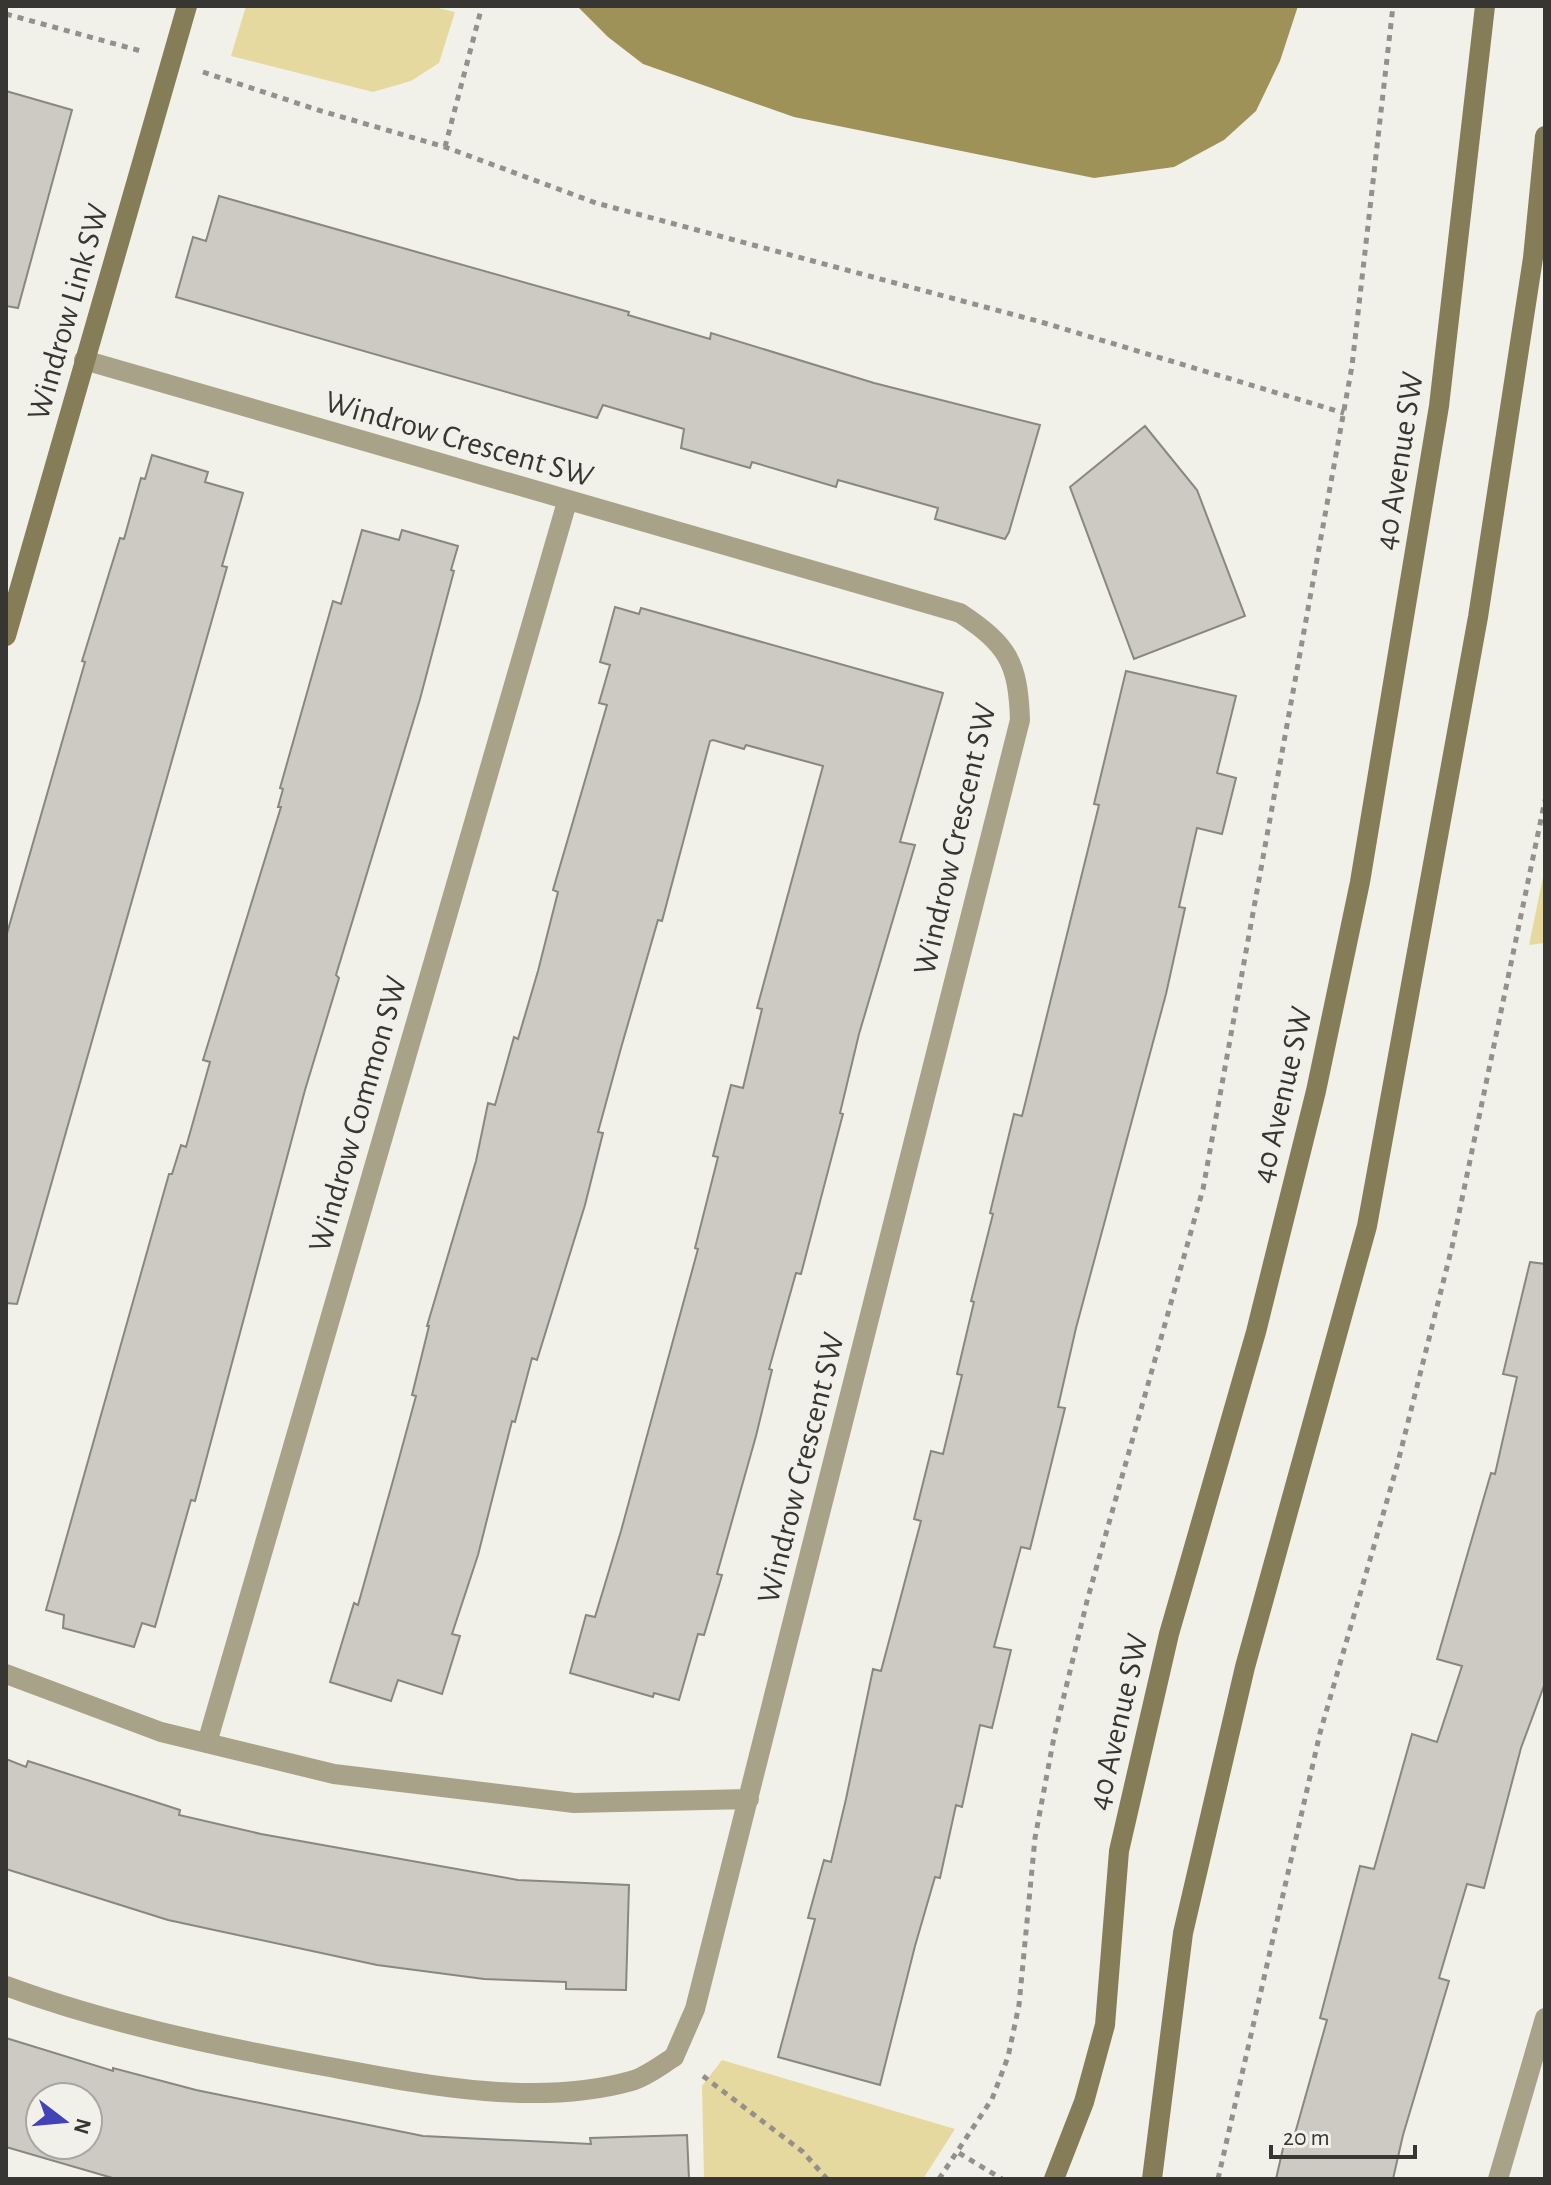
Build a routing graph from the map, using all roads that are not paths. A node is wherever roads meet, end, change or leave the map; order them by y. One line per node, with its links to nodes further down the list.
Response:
1 (187, 6): 4 (main road, Windrow Link SW)
2 (1485, 6): 13 (main road, 40 Avenue SW)
3 (1545, 136): 14 (main road)
4 (84, 360): 5 (street, Windrow Crescent SW); 6 (main road, Windrow Link SW)
5 (567, 502): 8 (street, Windrow Common SW); 9 (street, Windrow Crescent SW)
6 (6, 636)
7 (6, 1674): 8 (street)
8 (207, 1743): 9 (street)
9 (749, 1799): 10 (street, Windrow Crescent SW)
10 (6, 1986)
11 (1545, 2018): 12 (street)
12 (1539, 2066): 15 (street)
13 (1054, 2179)
14 (1152, 2179)
15 (1498, 2179)

